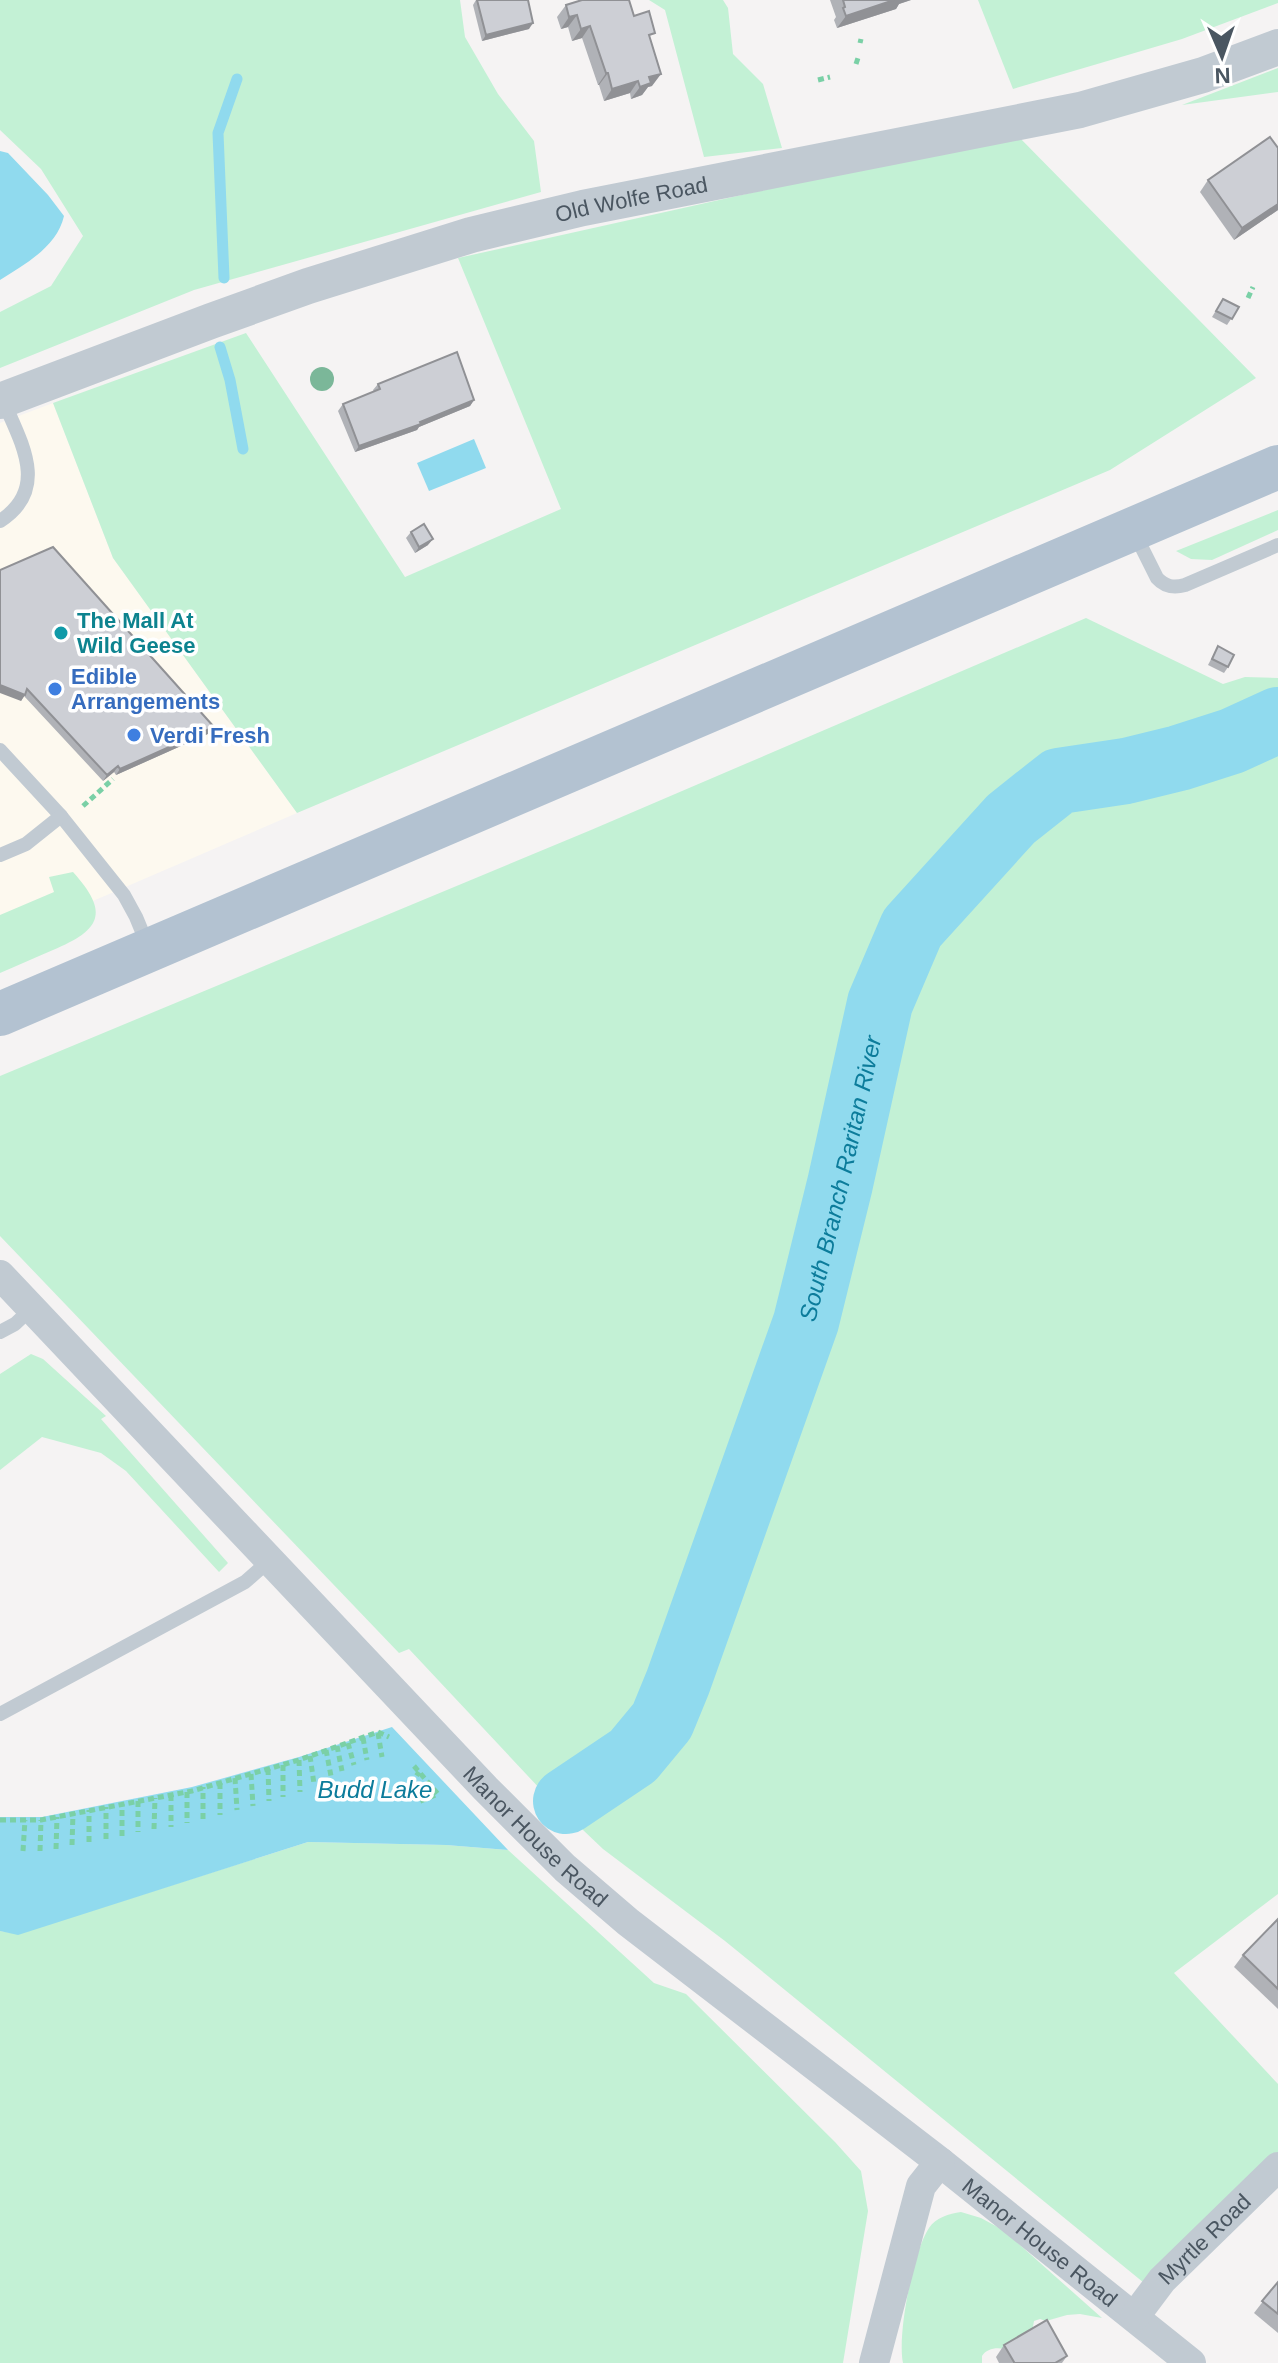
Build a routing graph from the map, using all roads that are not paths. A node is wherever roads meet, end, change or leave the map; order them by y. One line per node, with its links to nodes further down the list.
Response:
1 (1278, 47): 2 (street, Old Wolfe Road)
2 (2, 400): 4 (lane)
3 (1278, 467): 5 (main road)
4 (0, 521)
5 (1133, 530): 6 (lane); 10 (main road)
6 (1278, 545)
7 (0, 750): 8 (lane)
8 (61, 816): 9 (lane); 10 (lane)
9 (0, 855)
10 (150, 950): 11 (main road)
11 (0, 1014)
12 (0, 1275): 13 (street, Manor House Road)
13 (32, 1308): 14 (lane); 15 (street, Manor House Road)
14 (0, 1332)
15 (270, 1560): 16 (lane); 17 (street, Manor House Road)
16 (0, 1714)
17 (940, 2162): 19 (street, Manor House Road); 20 (street)
18 (1278, 2167): 19 (street, Myrtle Road)
19 (1139, 2319): 21 (street); 22 (street, Manor House Road)
20 (874, 2363)
21 (1155, 2363)
22 (1191, 2363)

